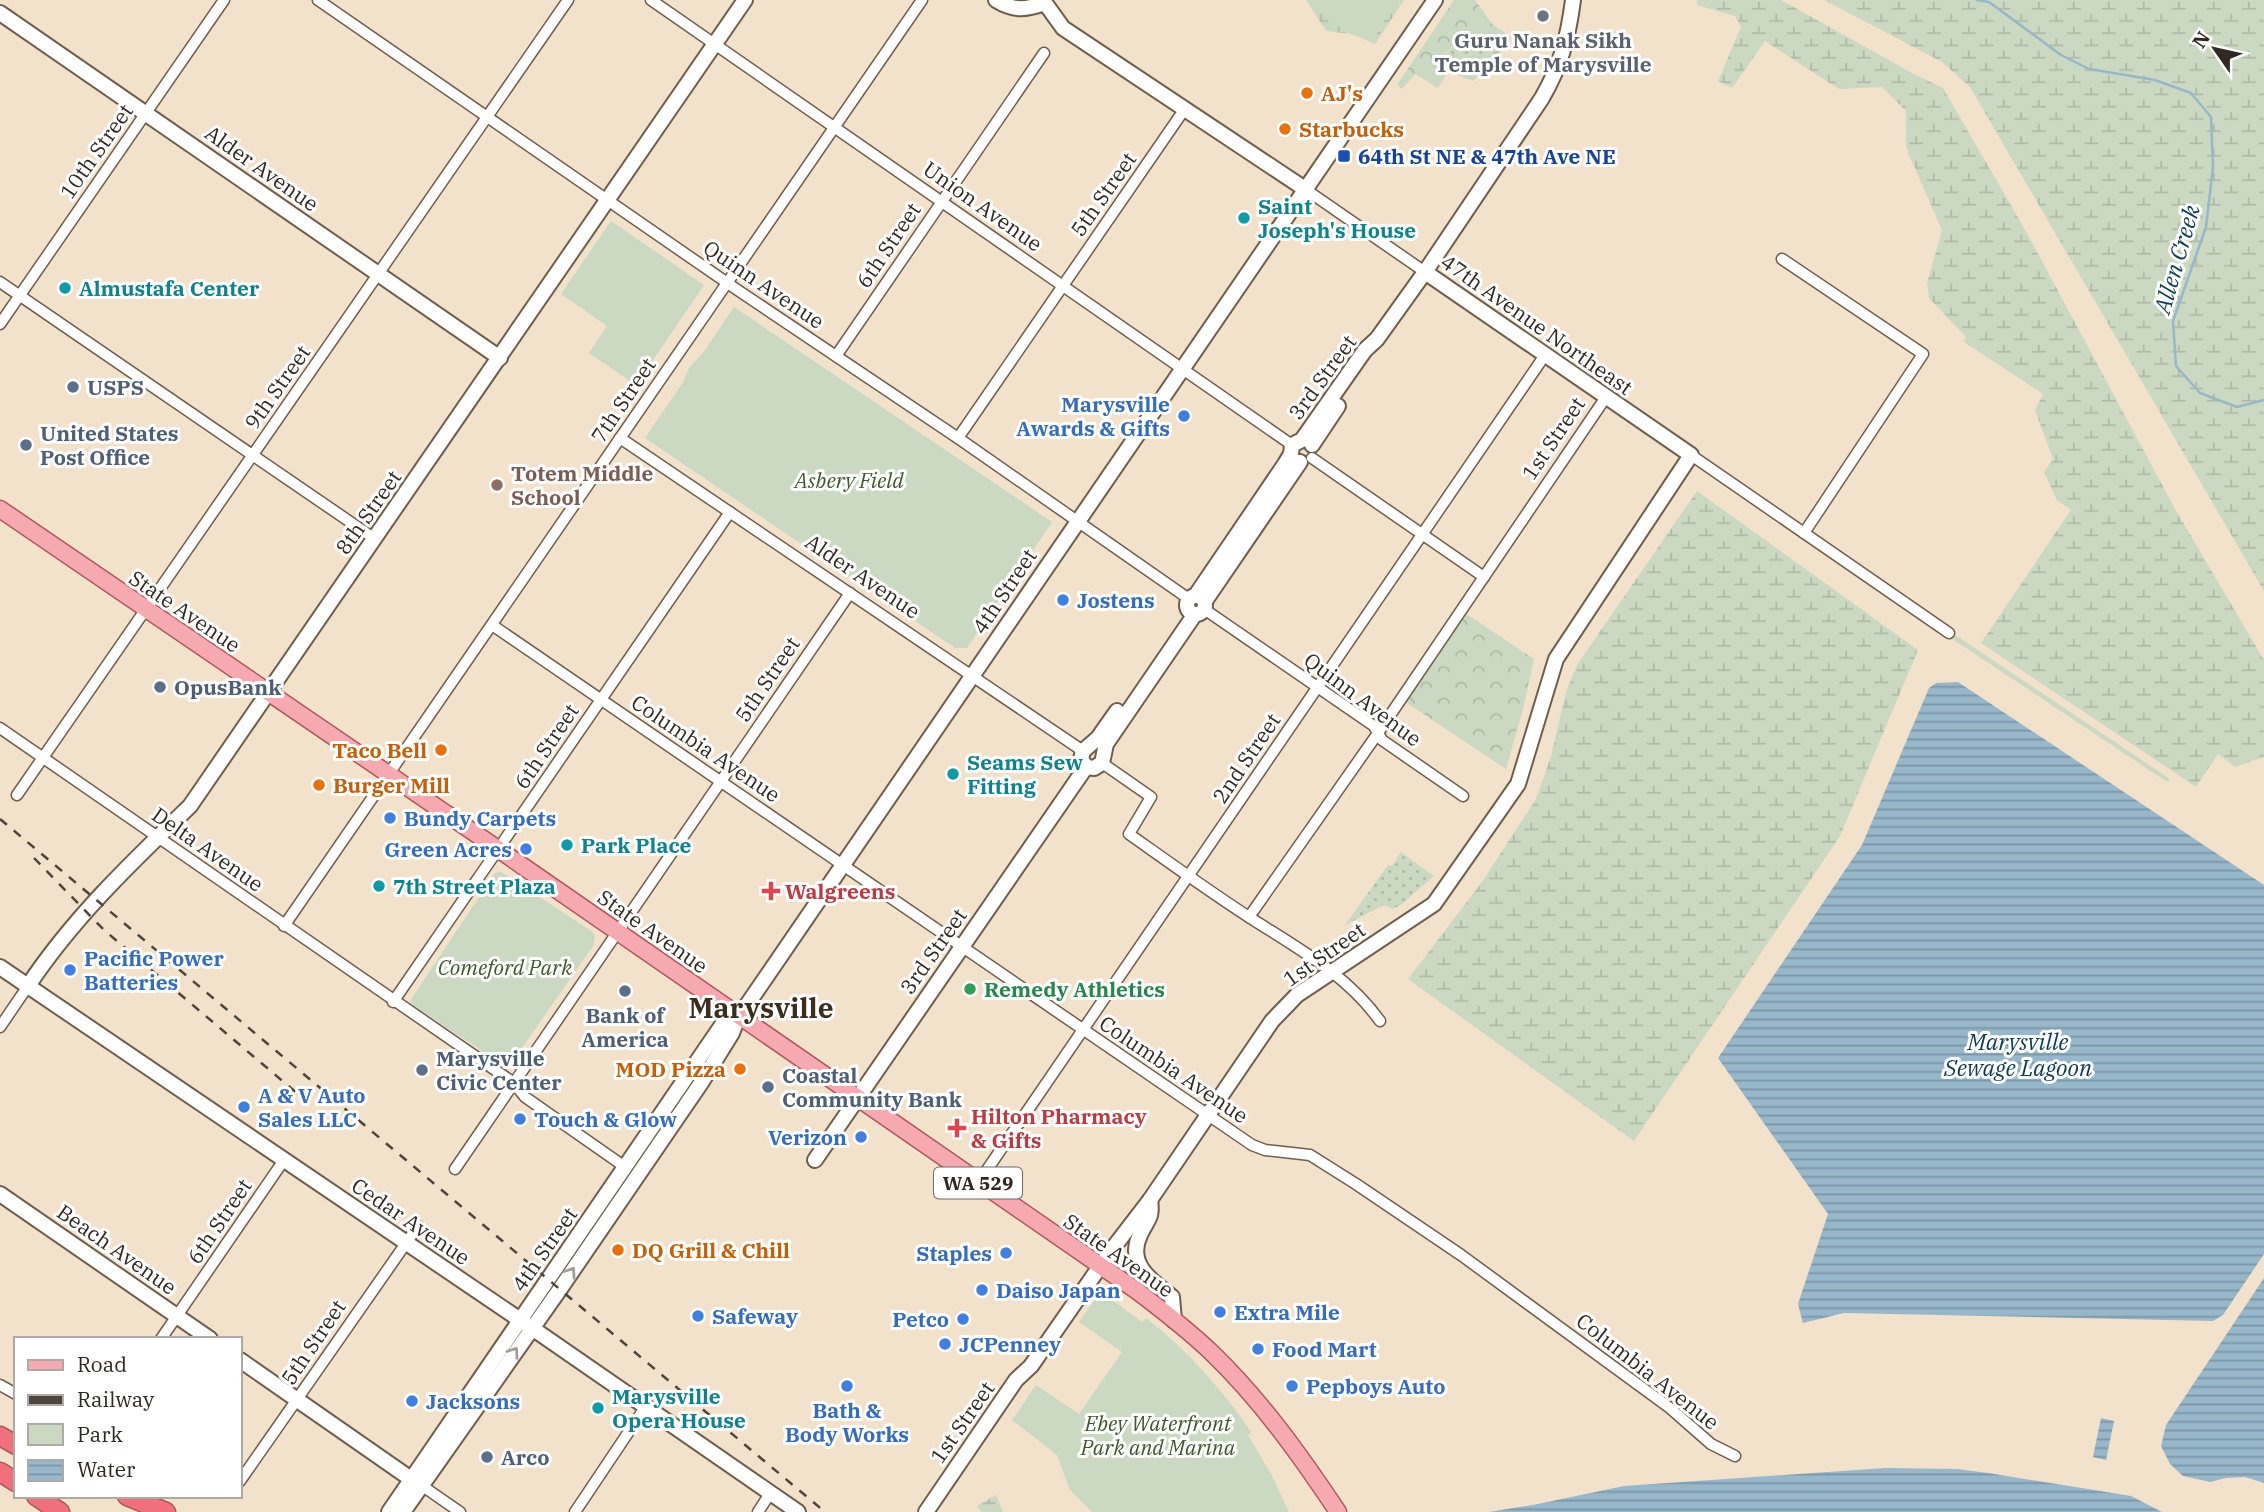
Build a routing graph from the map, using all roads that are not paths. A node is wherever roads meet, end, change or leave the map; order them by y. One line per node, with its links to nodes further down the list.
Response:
1 (224, 0): 15 (street, 10th Street)
2 (318, 0): 16 (street, Quinn Avenue)
3 (568, 0): 16 (street, 9th Street)
4 (651, 0): 12 (street, Union Avenue)
5 (745, 0): 12 (street, 8th Street)
6 (922, 0): 17 (street, 7th Street)
7 (996, 0): 10 (street, 47th Avenue Northeast)
8 (1435, 0): 18 (street, 4th Street)
9 (1573, 0): 22 (street, 3rd Street)
10 (1044, 2): 14 (street, 47th Avenue Northeast)
11 (0, 13): 15 (street, Alder Avenue)
12 (715, 44): 17 (street, Union Avenue); 19 (street, 8th Street)
13 (1044, 53): 20 (street, 6th Street)
14 (1184, 110): 18 (street, 47th Avenue Northeast); 26 (street, 5th Street)
15 (145, 114): 23 (street, Alder Avenue); 27 (street, 10th Street)
16 (487, 115): 19 (street, Quinn Avenue); 23 (street, 9th Street)
17 (834, 127): 20 (street, Union Avenue); 25 (street, 7th Street)
18 (1305, 189): 22 (street, 47th Avenue Northeast); 32 (street, 4th Street)
19 (608, 200): 25 (street, Quinn Avenue); 31 (street, 8th Street)
20 (941, 201): 26 (street, Union Avenue); 30 (street, 6th Street)
21 (1782, 259): 42 (street)
22 (1425, 272): 29 (street, 47th Avenue Northeast); 36 (street, 3rd Street)
23 (378, 274): 31 (street, Alder Avenue); 37 (street, 9th Street)
24 (0, 282): 27 (street)
25 (727, 282): 30 (street, Quinn Avenue); 34 (street, 7th Street)
26 (1063, 285): 32 (street, Union Avenue); 35 (street, 5th Street)
27 (20, 296): 28 (street, 10th Street); 37 (street)
28 (0, 324)
29 (1545, 355): 33 (street, 47th Avenue Northeast); 43 (street, 2nd Street)
30 (836, 356): 35 (street, Quinn Avenue)
31 (500, 358): 44 (street, 8th Street)
32 (1183, 368): 36 (street, Union Avenue); 41 (street, 4th Street)
33 (1606, 397): 38 (street, 47th Avenue Northeast); 45 (street, 1st Street)
34 (620, 438): 40 (street, Alder Avenue); 49 (street, 7th Street)
35 (958, 438): 41 (street, Quinn Avenue)
36 (1302, 451): 43 (street, Union Avenue); 47 (street, 3rd Street)
37 (253, 454): 44 (street); 48 (street, 9th Street)
38 (1691, 455): 42 (street, 47th Avenue Northeast); 72 (street, 1st Street)
39 (0, 509): 48 (main road, State Avenue)
40 (730, 512): 46 (street, Alder Avenue); 54 (street, 6th Street)
41 (1078, 521): 47 (street, Quinn Avenue); 51 (street, 4th Street)
42 (1804, 533): 50 (street, 47th Avenue Northeast)
43 (1422, 534): 45 (street, Union Avenue); 52 (street, 2nd Street)
44 (375, 539): 53 (street, 8th Street)
45 (1484, 577): 56 (street, 1st Street)
46 (850, 593): 51 (street, Alder Avenue); 60 (street, 5th Street)
47 (1196, 605): 52 (street, Quinn Avenue); 57 (street, 3rd Street)
48 (146, 609): 53 (main road, State Avenue); 58 (street, 9th Street)
49 (492, 625): 54 (street, Columbia Avenue); 59 (street, 7th Street)
50 (1949, 634)
51 (972, 676): 57 (street, Alder Avenue); 65 (street, 4th Street)
52 (1318, 687): 56 (street, Quinn Avenue); 66 (street, 2nd Street)
53 (269, 693): 59 (main road, State Avenue); 63 (street, 8th Street)
54 (601, 699): 60 (street, Columbia Avenue); 64 (street, 6th Street)
55 (0, 728): 58 (street, Delta Avenue)
56 (1378, 733): 62 (street, Quinn Avenue); 67 (street, 1st Street)
57 (1094, 753): 66 (street, Alder Avenue); 70 (street, 3rd Street)
58 (43, 758): 61 (street, 9th Street); 63 (street, Delta Avenue)
59 (388, 775): 64 (main road, State Avenue); 68 (street, 7th Street)
60 (721, 782): 65 (street, Columbia Avenue); 69 (street, 5th Street)
61 (17, 795)
62 (1463, 796)
63 (158, 837): 68 (street, Delta Avenue); 73 (street, 8th Street)
64 (498, 849): 69 (main road, State Avenue); 74 (street, 6th Street)
65 (842, 865): 70 (street, Columbia Avenue); 75 (street, 4th Street)
66 (1189, 876): 67 (street, Alder Avenue); 78 (street, 2nd Street)
67 (1249, 918): 72 (street, Alder Avenue)
68 (284, 926): 74 (street, Delta Avenue)
69 (617, 932): 75 (main road, State Avenue); 79 (street, 5th Street)
70 (962, 947): 78 (street, Columbia Avenue); 80 (street, 3rd Street)
71 (0, 967): 73 (street, Cedar Avenue)
72 (1334, 971): 76 (street); 81 (street, 1st Street)
73 (28, 986): 77 (street, 8th Street); 82 (street, Cedar Avenue)
74 (393, 1002): 79 (street, Delta Avenue)
75 (738, 1017): 80 (main road, State Avenue / WA 529); 84 (street, 4th Street); 89 (street, 4th Street)
76 (1380, 1021)
77 (0, 1027)
78 (1083, 1030): 81 (street, Columbia Avenue); 86 (street, 2nd Street)
79 (514, 1083): 84 (street); 85 (street, 5th Street)
80 (857, 1098): 83 (street, 3rd Street); 86 (main road, State Avenue / WA 529)
81 (1208, 1115): 88 (street, 1st Street); 101 (street, Columbia Avenue)
82 (284, 1160): 91 (street, Cedar Avenue); 93 (street, 6th Street)
83 (815, 1160)
84 (625, 1167): 89 (street); 95 (street, 4th Street)
85 (455, 1168)
86 (978, 1183): 92 (main road, State Avenue / WA 529)
87 (0, 1194): 93 (street, Beach Avenue)
88 (1150, 1200): 92 (street, 1st Street); 94 (street)
89 (606, 1222): 95 (street, 4th Street, one-way to 89)
90 (418, 1226): 91 (street, 5th Street)
91 (404, 1242): 95 (street, Cedar Avenue); 99 (street, 5th Street)
92 (1100, 1266): 94 (main road, State Avenue / WA 529); 115 (street, 1st Street)
93 (177, 1316): 96 (street, 6th Street); 97 (street, Beach Avenue)
94 (1174, 1321): 116 (main road, State Avenue / WA 529)
95 (525, 1324): 100 (street, Cedar Avenue); 103 (street, 4th Street)
96 (162, 1337)
97 (207, 1337)
98 (242, 1361): 99 (street)
99 (298, 1400): 102 (street, 5th Street); 103 (street)
100 (646, 1406): 104 (street, Cedar Avenue); 112 (street)
101 (1735, 1456)
102 (242, 1478)
103 (416, 1482): 109 (street, 4th Street); 110 (street, 4th Street); 111 (street)
104 (771, 1492): 113 (street); 114 (street, Cedar Avenue)
105 (39, 1498): 107 (highway)
106 (132, 1498): 108 (highway)
107 (60, 1512)
108 (166, 1512)
109 (389, 1512)
110 (403, 1512)
111 (460, 1512)
112 (575, 1512)
113 (758, 1512)
114 (798, 1512)
115 (926, 1512)
116 (1338, 1512)

